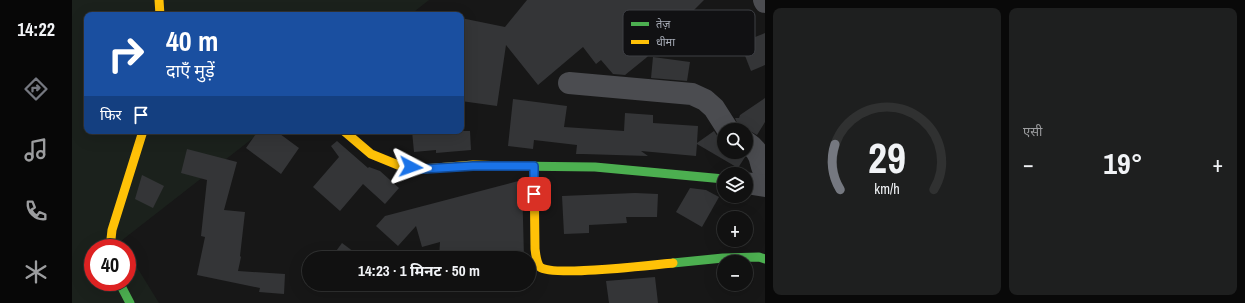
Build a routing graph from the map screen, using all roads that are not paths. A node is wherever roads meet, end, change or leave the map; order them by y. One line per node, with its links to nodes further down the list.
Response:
1 (159, 0): 2 (street)
2 (160, 12)
3 (569, 82): 4 (street)
4 (723, 123)
5 (142, 134): 13 (street)
6 (347, 134): 8 (street)
7 (753, 146): 9 (street)
8 (534, 166): 10 (street); 14 (street)
9 (765, 173)
10 (717, 178)
11 (753, 184): 12 (street)
12 (765, 186)
13 (111, 239)
14 (765, 259)
15 (124, 291): 16 (street)
16 (130, 303)

